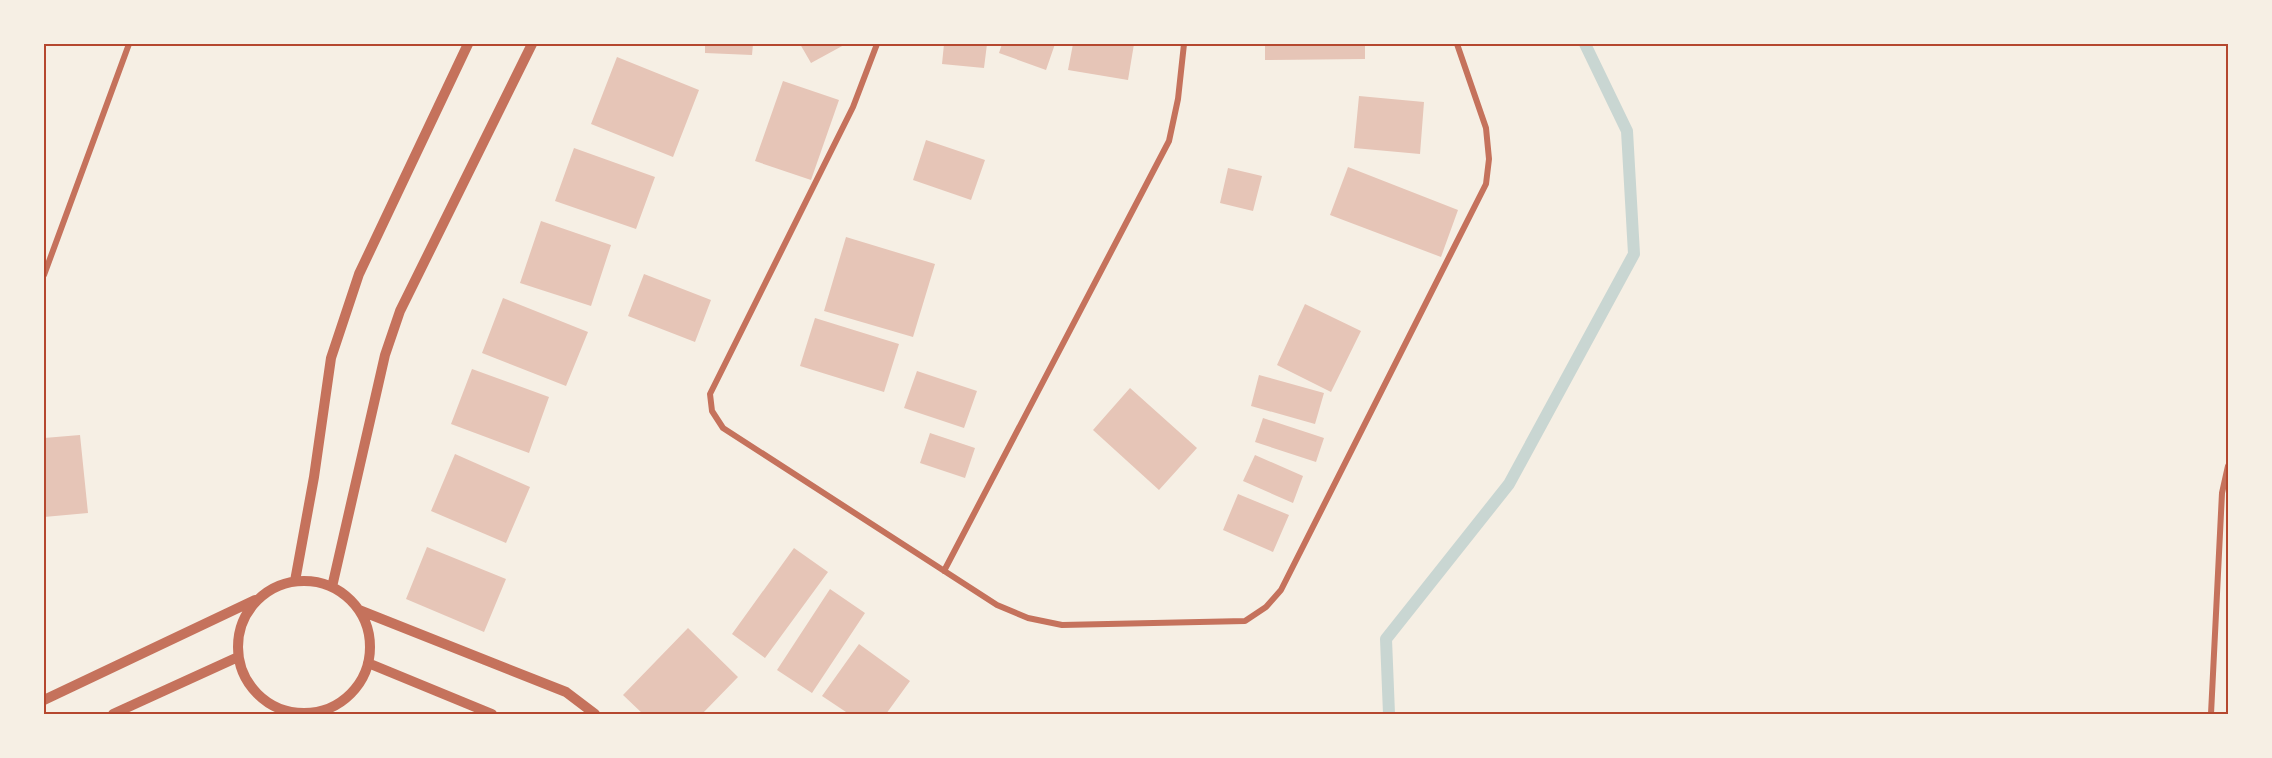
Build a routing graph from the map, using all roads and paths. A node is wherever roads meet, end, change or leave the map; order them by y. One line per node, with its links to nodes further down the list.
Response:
1 (129, 44): 7 (street)
2 (468, 44): 10 (street)
3 (532, 44): 11 (street)
4 (877, 44): 9 (street)
5 (1184, 44): 9 (street)
6 (1457, 44): 9 (street)
7 (44, 275)
8 (2229, 466): 20 (street)
9 (944, 571)
10 (295, 581): 11 (street); 12 (street)
11 (332, 586): 13 (street)
12 (260, 598): 14 (street); 16 (street)
13 (359, 610): 15 (street); 19 (street)
14 (238, 657): 15 (street); 17 (street)
15 (368, 663): 18 (street)
16 (44, 700)
17 (113, 714)
18 (492, 714)
19 (595, 714)
20 (2211, 714)

